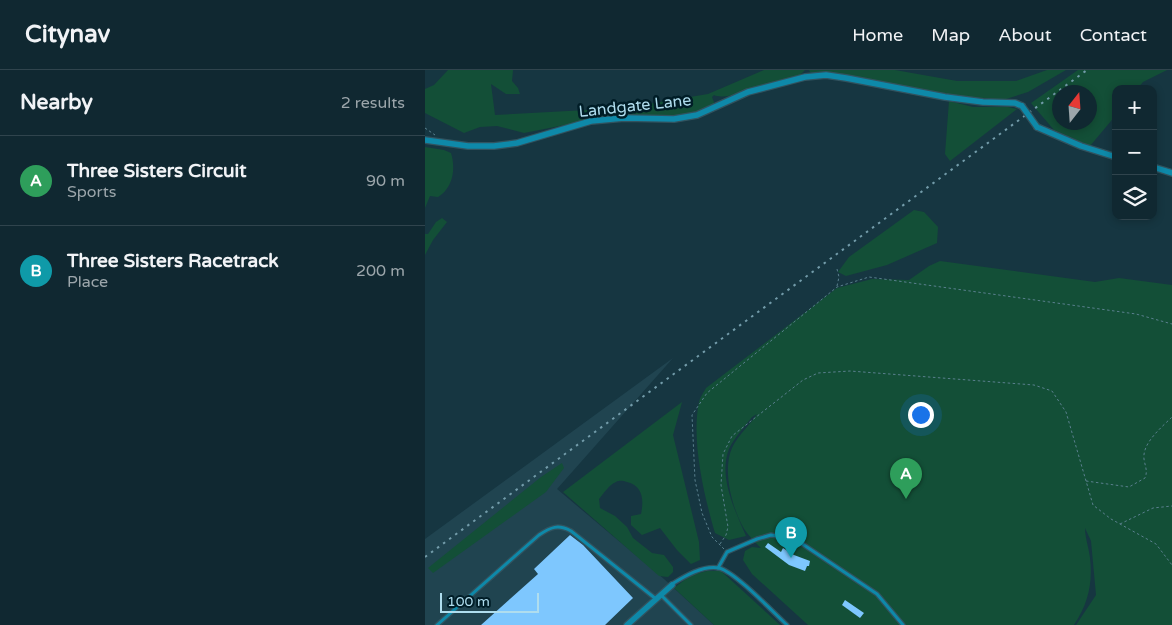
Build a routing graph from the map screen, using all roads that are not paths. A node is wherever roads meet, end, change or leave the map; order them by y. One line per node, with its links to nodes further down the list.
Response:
1 (425, 140): 2 (street, Landgate Lane, bridge)
2 (1112, 156)
3 (1157, 169): 4 (street)
4 (1172, 172)
5 (718, 568): 6 (lane); 11 (lane); 12 (lane)
6 (672, 584): 7 (street)
7 (658, 597): 8 (lane); 9 (street); 10 (lane)
8 (437, 625)
9 (627, 625)
10 (691, 625)
11 (787, 625)
12 (903, 625)

